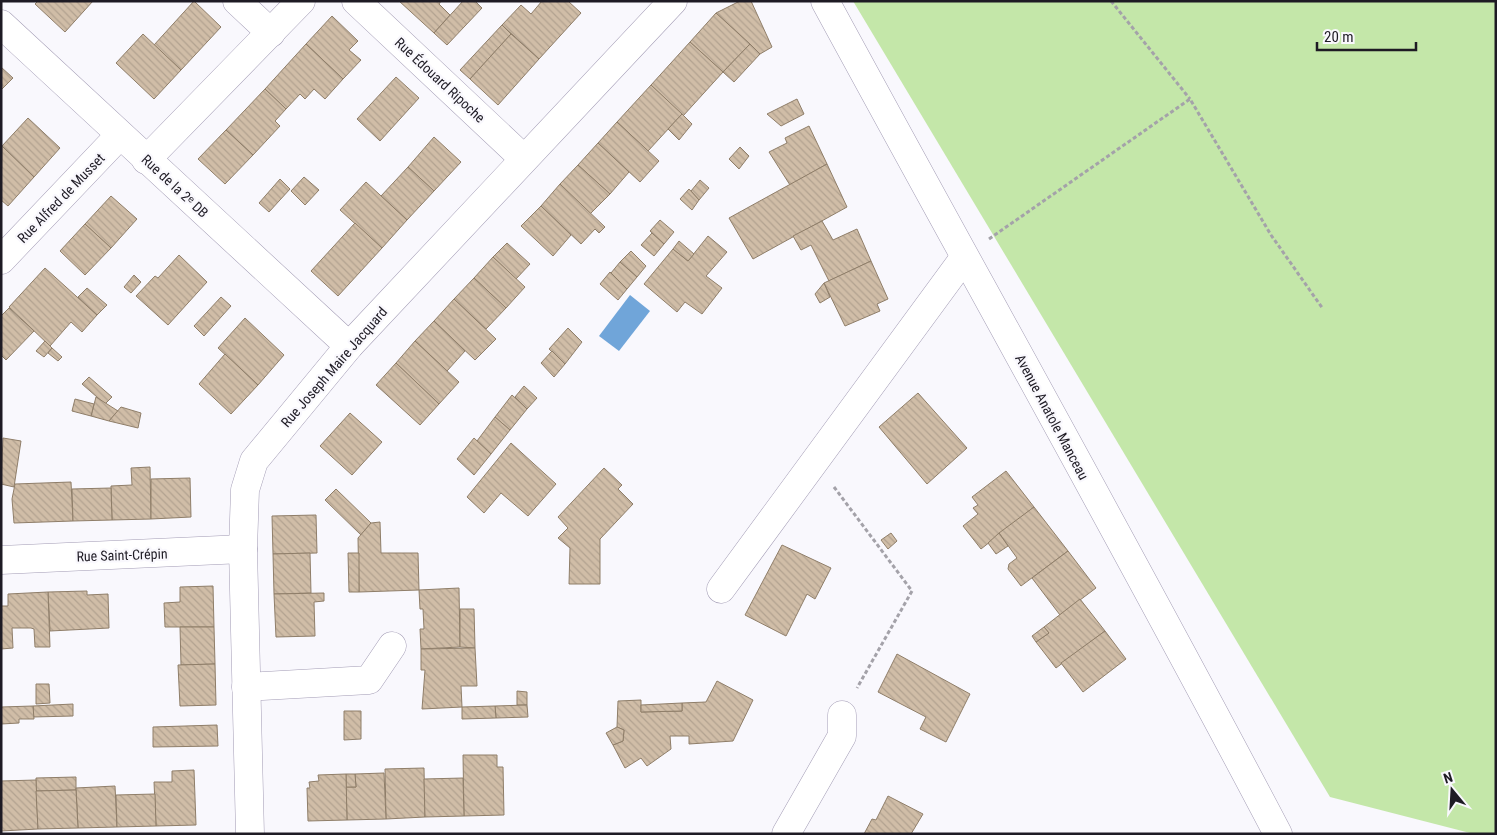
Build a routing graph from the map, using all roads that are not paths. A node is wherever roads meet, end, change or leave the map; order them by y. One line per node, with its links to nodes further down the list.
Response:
1 (237, 1): 7 (street)
2 (301, 1): 7 (street)
3 (356, 1): 9 (street, Rue Édouard Ripoche)
4 (673, 1): 9 (street, Rue Joseph Maire Jacquard)
5 (825, 1): 11 (street, Avenue Anatole Manceau)
6 (1, 24): 8 (street, Rue de la 2ᵉ DB)
7 (271, 33): 10 (street)
8 (120, 135): 10 (street, Rue de la 2ᵉ DB); 12 (street, Rue Alfred de Musset)
9 (524, 159): 13 (street, Rue Joseph Maire Jacquard)
10 (146, 160): 13 (street, Rue de la 2ᵉ DB)
11 (964, 258): 16 (street); 22 (street, Avenue Anatole Manceau)
12 (1, 260)
13 (349, 346): 14 (street, Rue Joseph Maire Jacquard)
14 (243, 549): 15 (street, Rue Saint-Crépin); 18 (street, Rue Joseph Maire Jacquard)
15 (1, 560)
16 (721, 589)
17 (392, 646): 18 (street)
18 (246, 687): 20 (street, Rue Joseph Maire Jacquard)
19 (842, 714): 21 (street)
20 (250, 834)
21 (786, 834)
22 (1278, 834)

